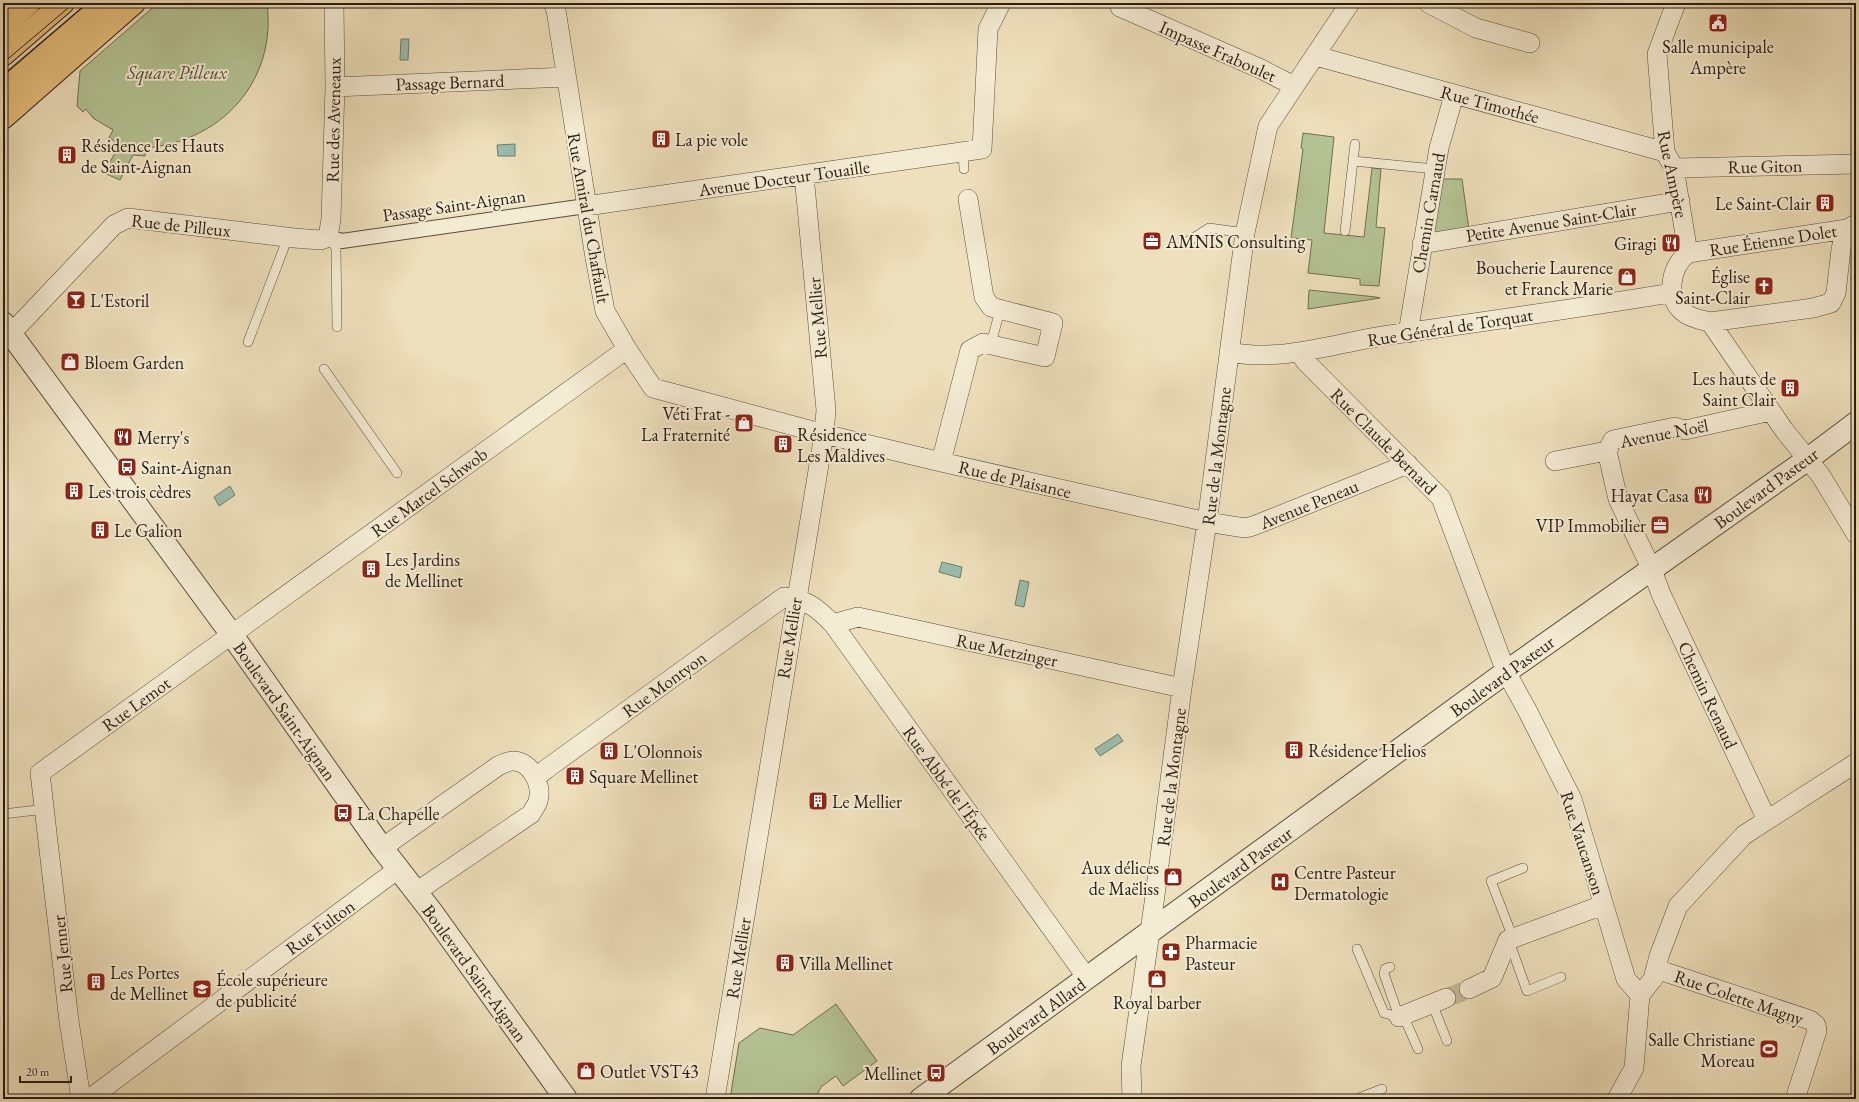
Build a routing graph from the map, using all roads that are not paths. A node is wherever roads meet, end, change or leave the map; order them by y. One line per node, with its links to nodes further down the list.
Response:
1 (30, 3): 12 (main road)
2 (63, 3): 14 (main road)
3 (106, 3): 19 (main road)
4 (134, 3): 21 (main road)
5 (334, 3): 18 (street, Rue des Aveneaux)
6 (553, 3): 16 (street, Rue Amiral du Chaffault)
7 (1001, 3): 27 (street, Avenue Docteur Touaille)
8 (1428, 3): 13 (street)
9 (1676, 3): 23 (street, Rue Ampère)
10 (1342, 5): 15 (street, Rue de la Montagne)
11 (1120, 7): 17 (street, Impasse Fraboulet)
12 (3, 26)
13 (1530, 43)
14 (3, 55)
15 (1316, 56): 17 (street, Rue de la Montagne); 20 (street, Rue Timothée)
16 (566, 77): 18 (street, Passage Bernard); 30 (street, Rue Amiral du Chaffault)
17 (1294, 86): 33 (street, Rue de la Montagne)
18 (335, 87): 35 (street, Rue des Aveneaux)
19 (3, 90)
20 (1454, 95): 23 (street, Rue Timothée); 26 (street, Chemin Carnaud)
21 (3, 118)
22 (1355, 144): 24 (lane)
23 (1669, 160): 25 (street, Rue Giton); 29 (street, Rue Ampère)
24 (1353, 161): 26 (lane); 32 (lane)
25 (1856, 164)
26 (1435, 170): 37 (street, Chemin Carnaud)
27 (804, 175): 30 (street, Avenue Docteur Touaille); 53 (street, Rue Mellier)
28 (968, 199): 40 (street)
29 (1680, 201): 37 (street, Petite Avenue Saint-Clair); 38 (street, Rue Ampère)
30 (586, 206): 35 (street, Passage Saint-Aignan); 47 (street, Rue Amiral du Chaffault)
31 (1851, 227): 38 (street, Rue Étienne Dolet); 41 (street)
32 (1345, 230)
33 (1245, 233): 36 (lane); 48 (street, Rue de la Montagne)
34 (288, 237): 35 (street, Rue de Pilleux); 43 (street, Rue de Pilleux); 45 (lane)
35 (328, 237): 42 (lane)
36 (1184, 244)
37 (1422, 244): 44 (street, Chemin Carnaud)
38 (1688, 253): 39 (street)
39 (1671, 293): 41 (street); 44 (street, Rue Général de Torquat)
40 (1000, 310): 46 (lane); 46 (street)
41 (1710, 322): 51 (street)
42 (337, 327)
43 (6, 328): 65 (street, Boulevard Saint-Aignan)
44 (1408, 333): 49 (street, Rue Général de Torquat)
45 (248, 342)
46 (991, 344): 57 (street)
47 (627, 349): 53 (street, Rue Amiral du Chaffault); 65 (street, Rue Marcel Schwob)
48 (1229, 352): 49 (street, Rue Général de Torquat); 60 (street, Rue de la Montagne)
49 (1300, 353): 58 (street, Rue Claude Bernard)
50 (324, 369): 59 (lane)
51 (1771, 411): 54 (street, Avenue Noël); 55 (street)
52 (1856, 423): 55 (street, Boulevard Pasteur)
53 (824, 434): 57 (street, Rue de Plaisance); 63 (street, Rue Mellier)
54 (1607, 451): 56 (street, Avenue Noël); 62 (street, Avenue Noël)
55 (1808, 459): 61 (street); 62 (street, Boulevard Pasteur)
56 (1555, 461)
57 (941, 462): 60 (street, Rue de Plaisance)
58 (1408, 464): 60 (street, Avenue Peneau); 66 (street, Rue Claude Bernard)
59 (397, 473)
60 (1207, 522): 67 (street, Rue de la Montagne)
61 (1856, 534)
62 (1652, 570): 66 (street, Boulevard Pasteur); 73 (street, Chemin Renaud)
63 (796, 598): 64 (street, Rue Abbé de l'Épée); 70 (street, Rue Montyon); 96 (street, Rue Mellier)
64 (833, 624): 67 (street, Rue Metzinger); 85 (street, Rue Abbé de l'Épée)
65 (232, 635): 69 (street, Rue Lemot); 74 (street, Boulevard Saint-Aignan)
66 (1506, 672): 78 (street, Rue Vaucanson); 79 (street, Boulevard Pasteur)
67 (1182, 688): 79 (street, Rue de la Montagne)
68 (1856, 763): 73 (street)
69 (40, 773): 71 (street, Rue Jenner)
70 (536, 778): 74 (street); 77 (street)
71 (46, 810): 72 (lane); 93 (street, Rue Jenner)
72 (3, 814)
73 (1766, 820): 83 (street)
74 (382, 848): 76 (street, Boulevard Saint-Aignan)
75 (1523, 868): 80 (lane)
76 (398, 870): 77 (street, Boulevard Saint-Aignan); 94 (street, Rue Fulton)
77 (416, 892): 95 (street, Boulevard Saint-Aignan)
78 (1603, 905): 80 (street); 87 (street, Rue Vaucanson)
79 (1150, 933): 85 (street, Boulevard Allard); 98 (street, Rue de la Montagne)
80 (1511, 939): 84 (lane); 86 (street)
81 (1357, 949): 89 (lane)
82 (1390, 967): 89 (lane)
83 (1656, 969): 87 (street); 101 (street, Rue Colette Magny)
84 (1561, 977)
85 (1087, 978): 97 (street, Boulevard Allard)
86 (1469, 989)
87 (1640, 995): 100 (street)
88 (1439, 1001): 89 (street); 90 (lane)
89 (1401, 1016): 91 (lane)
90 (1446, 1041)
91 (1418, 1049)
92 (1382, 1089): 99 (lane)
93 (81, 1099)
94 (89, 1099)
95 (566, 1099)
96 (715, 1099)
97 (921, 1099)
98 (1132, 1099)
99 (1357, 1099)
100 (1617, 1099)
101 (1795, 1099)

